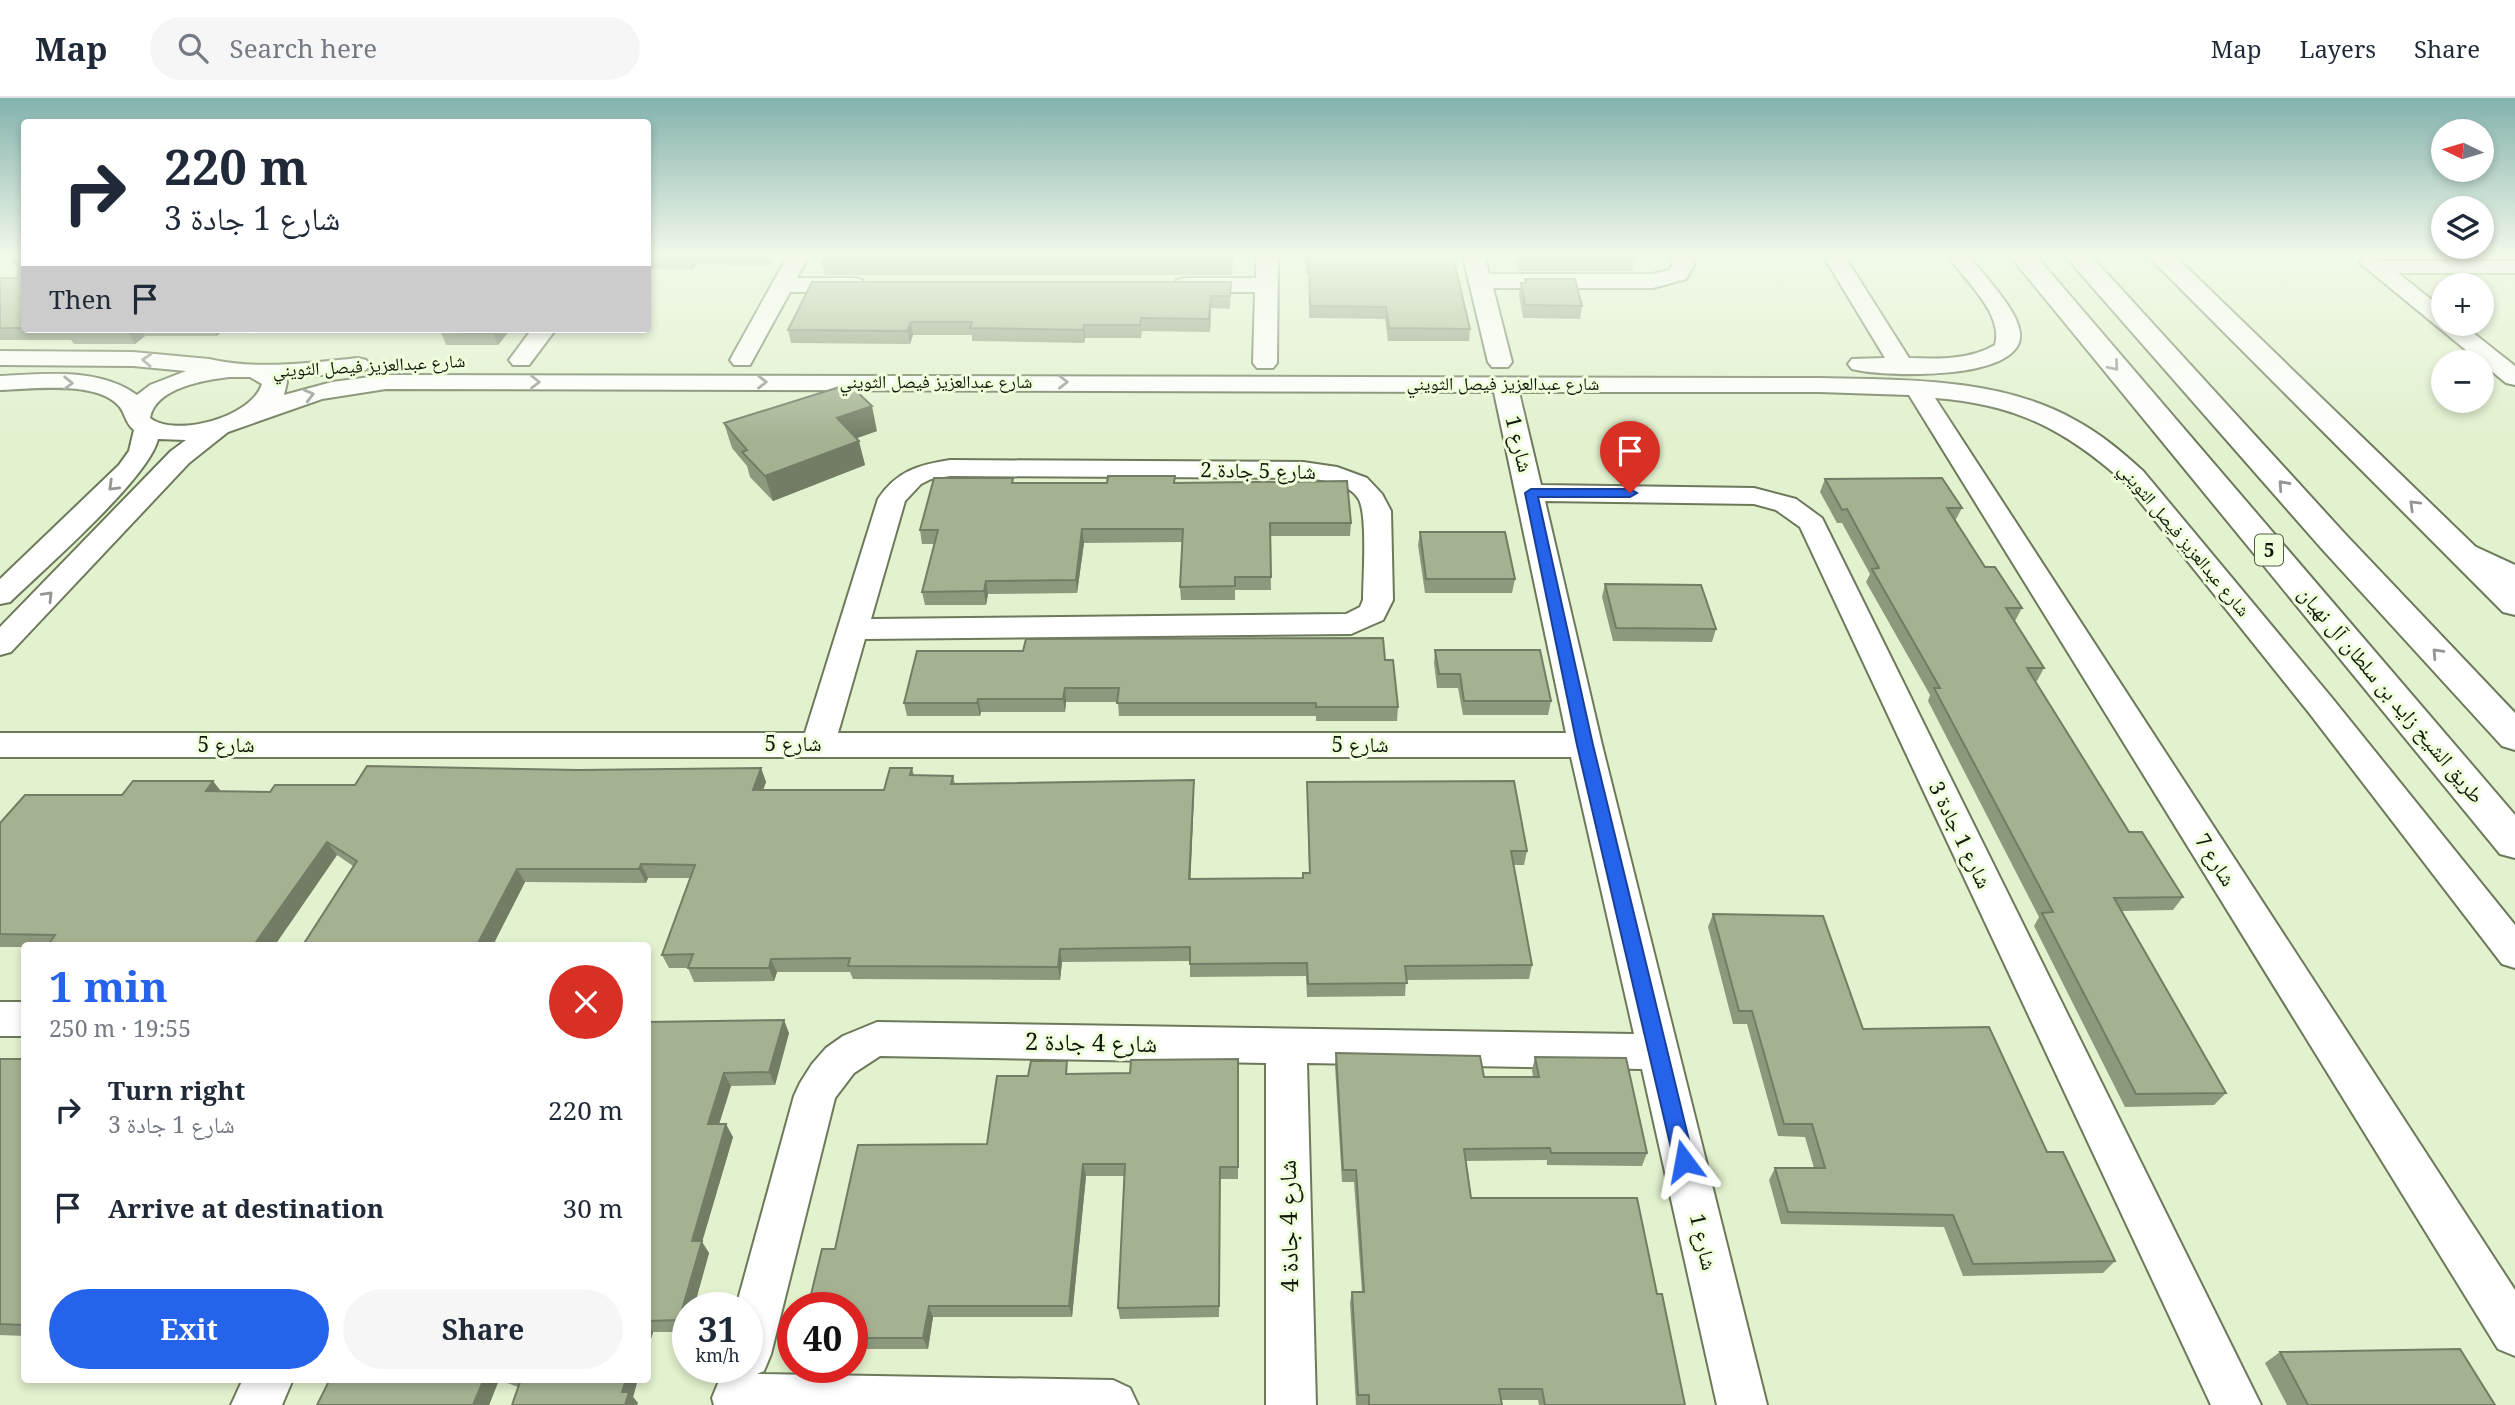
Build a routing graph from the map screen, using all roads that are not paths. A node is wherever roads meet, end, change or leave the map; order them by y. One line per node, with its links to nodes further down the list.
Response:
1 (765, 318): 15 (street)
2 (1266, 318): 17 (street)
3 (1489, 318): 21 (street, شارع 1)
4 (1873, 318): 22 (street, شارع 7)
5 (2003, 318): 18 (street, شارع عبدالعزيز فيصل الثويني)
6 (2074, 318): 41 (highway, طريق الشيخ زايد بن سلطان آل نهيان / 5, one-way to 41)
7 (2133, 318): 37 (highway, one-way to 7)
8 (2223, 318): 29 (highway, one-way to 8)
9 (541, 333): 12 (street)
10 (2463, 336): 23 (street)
11 (0, 358): 20 (street, شارع عبدالعزيز فيصل الثويني, one-way to 11)
12 (521, 360): 13 (street, شارع عبدالعزيز فيصل الثويني); 20 (street, شارع عبدالعزيز فيصل الثويني)
13 (631, 360)
14 (714, 360): 15 (street)
15 (741, 360): 16 (street)
16 (768, 360)
17 (1265, 363): 19 (street, شارع عبدالعزيز فيصل الثويني); 21 (street, شارع عبدالعزيز فيصل الثويني)
18 (1972, 363): 22 (street, شارع عبدالعزيز فيصل الثويني); 25 (street)
19 (1016, 368): 21 (street, شارع عبدالعزيز فيصل الثويني, one-way to 21); 26 (street, شارع عبدالعزيز فيصل الثويني, one-way to 19)
20 (249, 370): 26 (street); 27 (street)
21 (1502, 373): 22 (street, شارع عبدالعزيز فيصل الثويني); 28 (street, شارع 1)
22 (1909, 375): 25 (street, شارع عبدالعزيز فيصل الثويني); 48 (street, شارع 7)
23 (2515, 377)
24 (0, 383): 27 (street, one-way to 27)
25 (2001, 401): 42 (street, شارع عبدالعزيز فيصل الثويني)
26 (239, 419): 27 (street); 31 (street)
27 (142, 422): 30 (street, one-way to 30)
28 (1531, 493): 40 (street, شارع 1); 55 (street, شارع 1 جادة 3)
29 (2454, 544): 32 (street); 34 (highway)
30 (49, 548): 31 (street); 33 (street)
31 (93, 550): 36 (street, one-way to 31)
32 (2515, 577)
33 (0, 595)
34 (2515, 604)
35 (851, 629): 35 (street, شارع 5 جادة 2); 38 (street, شارع 5 جادة 2)
36 (0, 645)
37 (2515, 737)
38 (818, 744): 39 (street, شارع 5); 40 (street, شارع 5)
39 (0, 745)
40 (1585, 745): 46 (street, شارع 1)
41 (2515, 843)
42 (2515, 953)
43 (0, 1019): 44 (street)
44 (21, 1019)
45 (1286, 1046): 46 (street, شارع 4 جادة 2); 47 (street, شارع 4 جادة 2); 53 (street, شارع 4 جادة 4)
46 (1658, 1052): 54 (street, شارع 1)
47 (763, 1294)
48 (2515, 1332)
49 (763, 1382): 52 (street)
50 (267, 1383): 51 (street)
51 (256, 1405)
52 (1114, 1405)
53 (1292, 1405)
54 (1742, 1405)
55 (2236, 1405)

